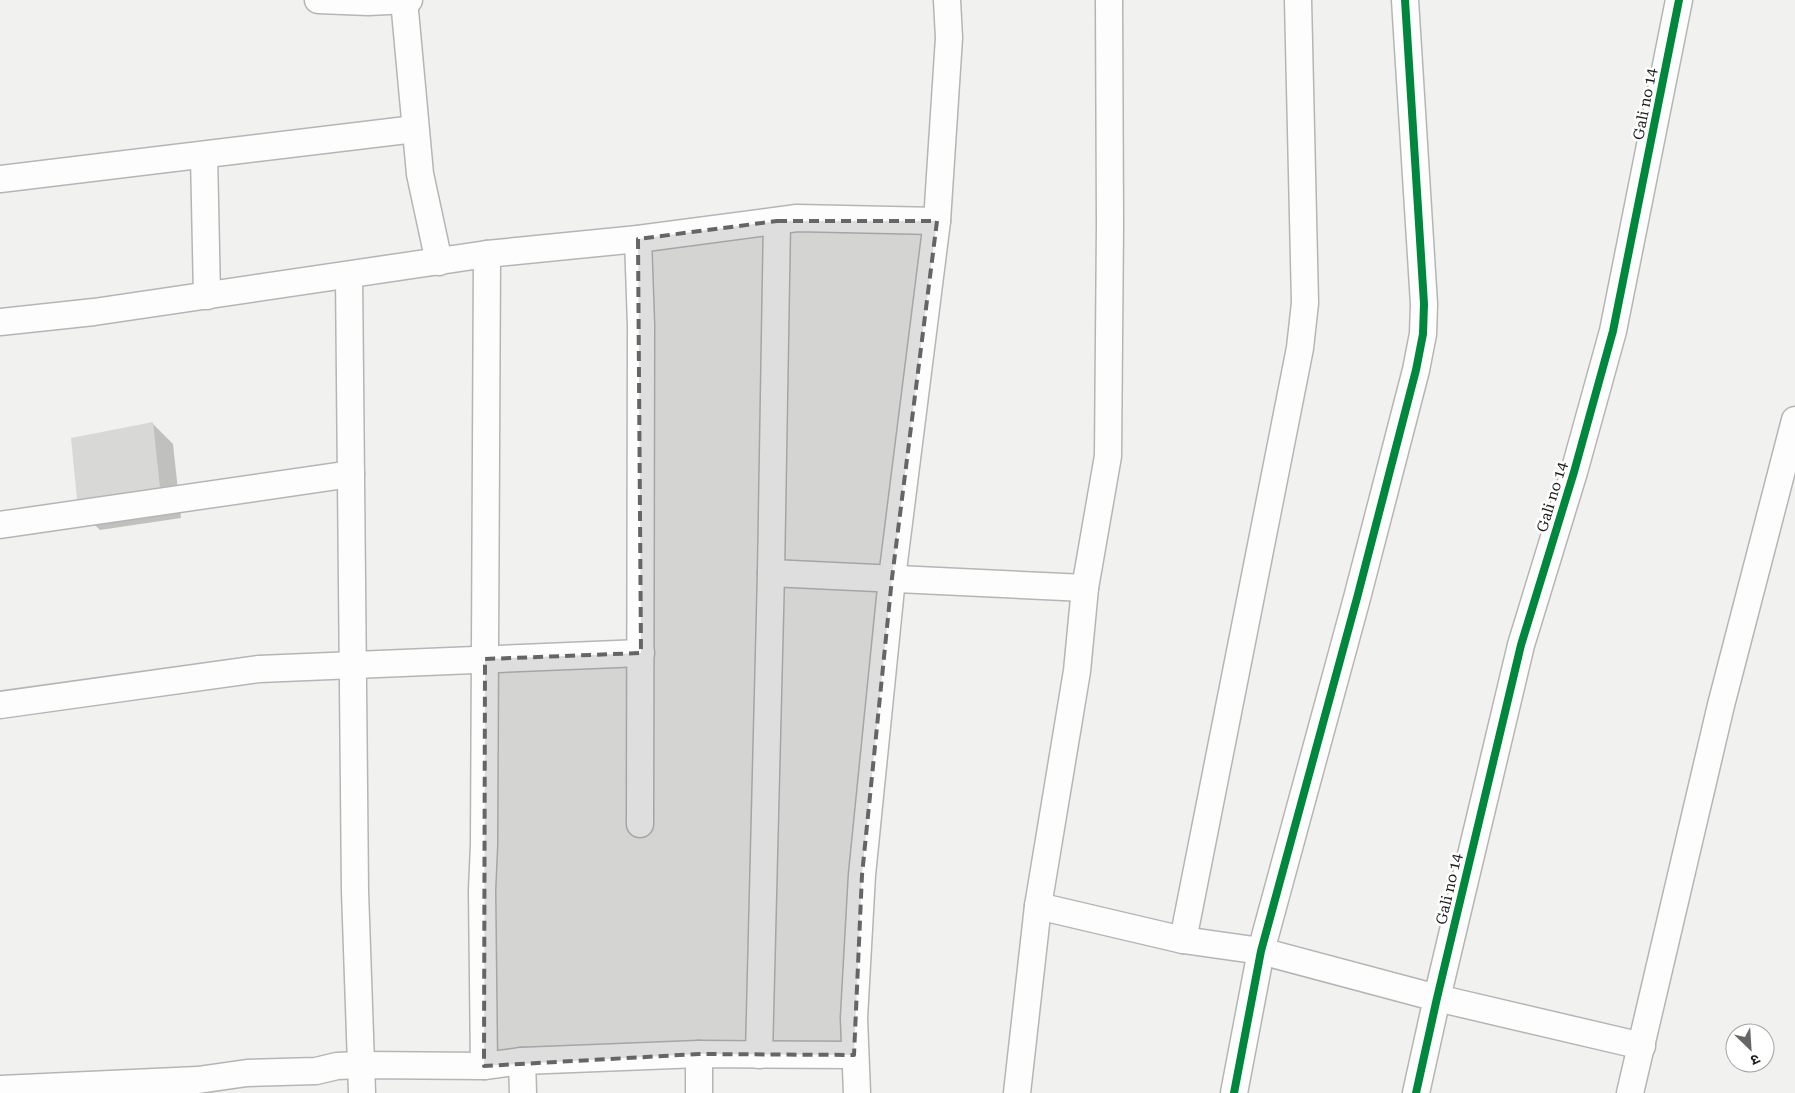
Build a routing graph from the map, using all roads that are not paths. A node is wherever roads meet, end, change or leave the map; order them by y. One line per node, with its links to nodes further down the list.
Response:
1 (318, 0): 2 (street)
2 (406, 0): 8 (street)
3 (947, 0): 12 (street)
4 (1109, 0): 24 (street)
5 (1298, 0): 31 (street)
6 (1405, 0): 32 (street)
7 (1679, 0): 33 (street, Gali no 14)
8 (415, 129): 9 (street); 15 (street)
9 (204, 155): 10 (street); 17 (street)
10 (0, 180)
11 (777, 221): 12 (street); 13 (street); 22 (street)
12 (937, 221): 23 (street)
13 (638, 240): 14 (street); 25 (street)
14 (487, 254): 15 (street); 26 (street)
15 (439, 262): 16 (street)
16 (349, 275): 17 (street); 20 (street)
17 (207, 296): 18 (street)
18 (0, 322)
19 (1795, 420): 34 (street)
20 (351, 474): 21 (street); 27 (street)
21 (0, 525)
22 (771, 573): 23 (street); 36 (street)
23 (892, 578): 24 (street); 37 (street)
24 (1085, 588): 30 (street)
25 (641, 653): 26 (street); 29 (street)
26 (485, 659): 27 (street); 40 (street)
27 (353, 664): 28 (street); 39 (street)
28 (0, 705)
29 (640, 824)
30 (1038, 906): 31 (street); 47 (street)
31 (1183, 940): 32 (street)
32 (1261, 952): 33 (street); 48 (street)
33 (1437, 998): 34 (street); 49 (street, Gali no 14)
34 (1642, 1046): 50 (street)
35 (699, 1054): 36 (street); 38 (street); 45 (street)
36 (759, 1055): 37 (street)
37 (854, 1055): 46 (street)
38 (522, 1061): 40 (street); 44 (street)
39 (361, 1065): 40 (street); 41 (street); 43 (street)
40 (484, 1066)
41 (198, 1087): 42 (street)
42 (0, 1089)
43 (362, 1093)
44 (523, 1093)
45 (699, 1093)
46 (857, 1093)
47 (1018, 1093)
48 (1234, 1093)
49 (1416, 1093)
50 (1630, 1093)

